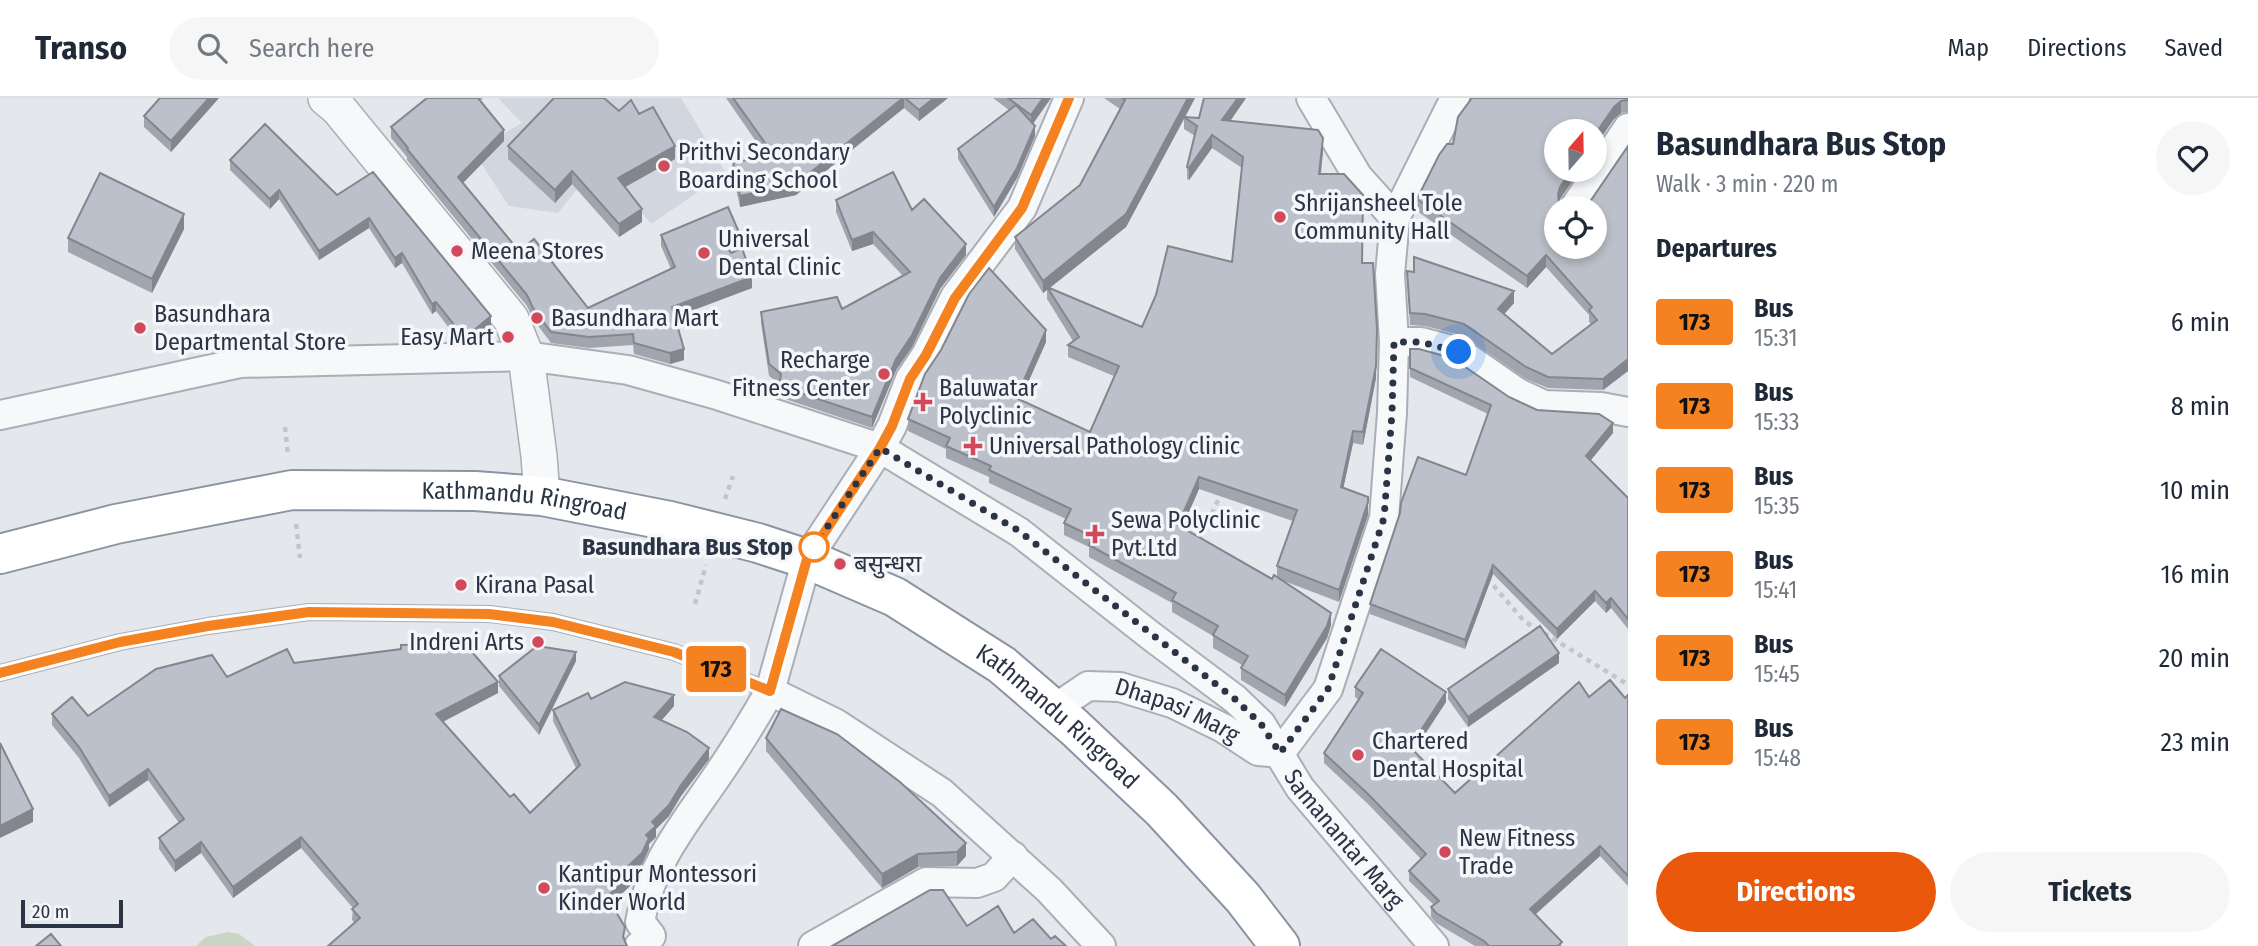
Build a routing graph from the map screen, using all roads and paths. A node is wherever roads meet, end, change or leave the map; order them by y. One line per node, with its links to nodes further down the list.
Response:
1 (1069, 98): 12 (street)
2 (1311, 98): 7 (street)
3 (1455, 98): 7 (street)
4 (337, 101): 9 (street)
5 (1628, 128): 6 (street)
6 (1582, 196)
7 (1395, 218): 8 (street)
8 (1394, 342): 10 (street); 23 (street)
9 (526, 356): 11 (street, Samanantar Marg); 12 (street, Samanantar Marg); 14 (street)
10 (1628, 412)
11 (0, 415)
12 (880, 448): 17 (street); 23 (street, Samanantar Marg)
13 (1224, 488): 15 (path)
14 (542, 496): 16 (highway, Kathmandu Ringroad); 17 (highway, Kathmandu Ringroad)
15 (1197, 545)
16 (0, 554)
17 (807, 559): 21 (street); 22 (highway, Kathmandu Ringroad)
18 (1482, 573): 20 (path)
19 (0, 673): 21 (lane)
20 (1627, 684)
21 (770, 691): 24 (street); 25 (street)
22 (1054, 709): 23 (street, Dhapasi Marg); 28 (highway, Kathmandu Ringroad)
23 (1280, 753): 29 (street, Samanantar Marg)
24 (1013, 856): 26 (street); 27 (street)
25 (651, 943)
26 (813, 946)
27 (1101, 946)
28 (1280, 946)
29 (1434, 946)

